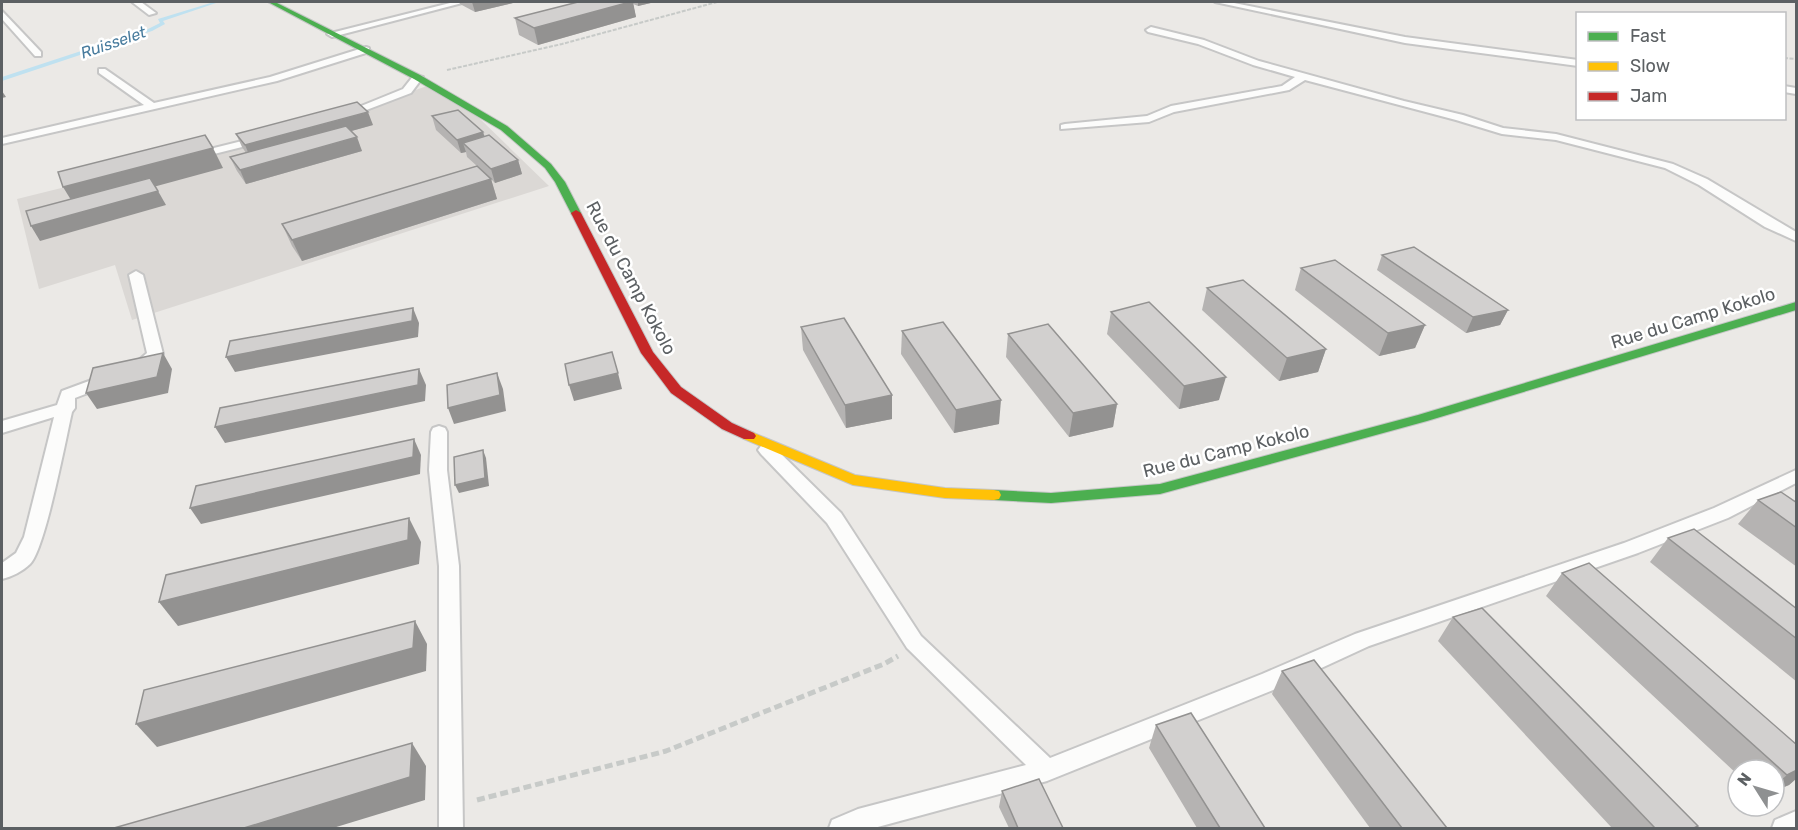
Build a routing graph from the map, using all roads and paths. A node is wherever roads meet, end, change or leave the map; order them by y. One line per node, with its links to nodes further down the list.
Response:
1 (136, 2): 6 (lane)
2 (271, 2): 9 (street, Rue du Camp Kokolo)
3 (462, 2): 9 (lane)
4 (717, 2): 15 (path)
5 (1219, 2): 12 (lane)
6 (152, 13)
7 (2, 14): 11 (lane)
8 (1151, 30): 14 (lane)
9 (332, 34): 10 (street, Rue du Camp Kokolo)
10 (366, 50): 15 (street, Rue du Camp Kokolo); 16 (lane)
11 (39, 54)
12 (1576, 63)
13 (102, 71): 16 (lane)
14 (1305, 75): 18 (lane); 22 (lane)
15 (418, 77): 17 (lane); 28 (street, Rue du Camp Kokolo)
16 (153, 107): 20 (lane)
17 (329, 120)
18 (1065, 127)
19 (273, 136): 21 (lane)
20 (2, 141)
21 (183, 159)
22 (1797, 237)
23 (136, 275): 25 (lane)
24 (1797, 306): 28 (street, Rue du Camp Kokolo)
25 (67, 408): 26 (lane); 30 (lane)
26 (2, 427)
27 (439, 432): 33 (lane)
28 (757, 440): 31 (lane)
29 (1797, 476): 32 (lane)
30 (2, 572)
31 (914, 642): 32 (lane); 33 (path)
32 (1047, 770): 35 (lane)
33 (452, 818)
34 (1797, 823): 36 (lane)
35 (841, 828)
36 (1784, 828)

